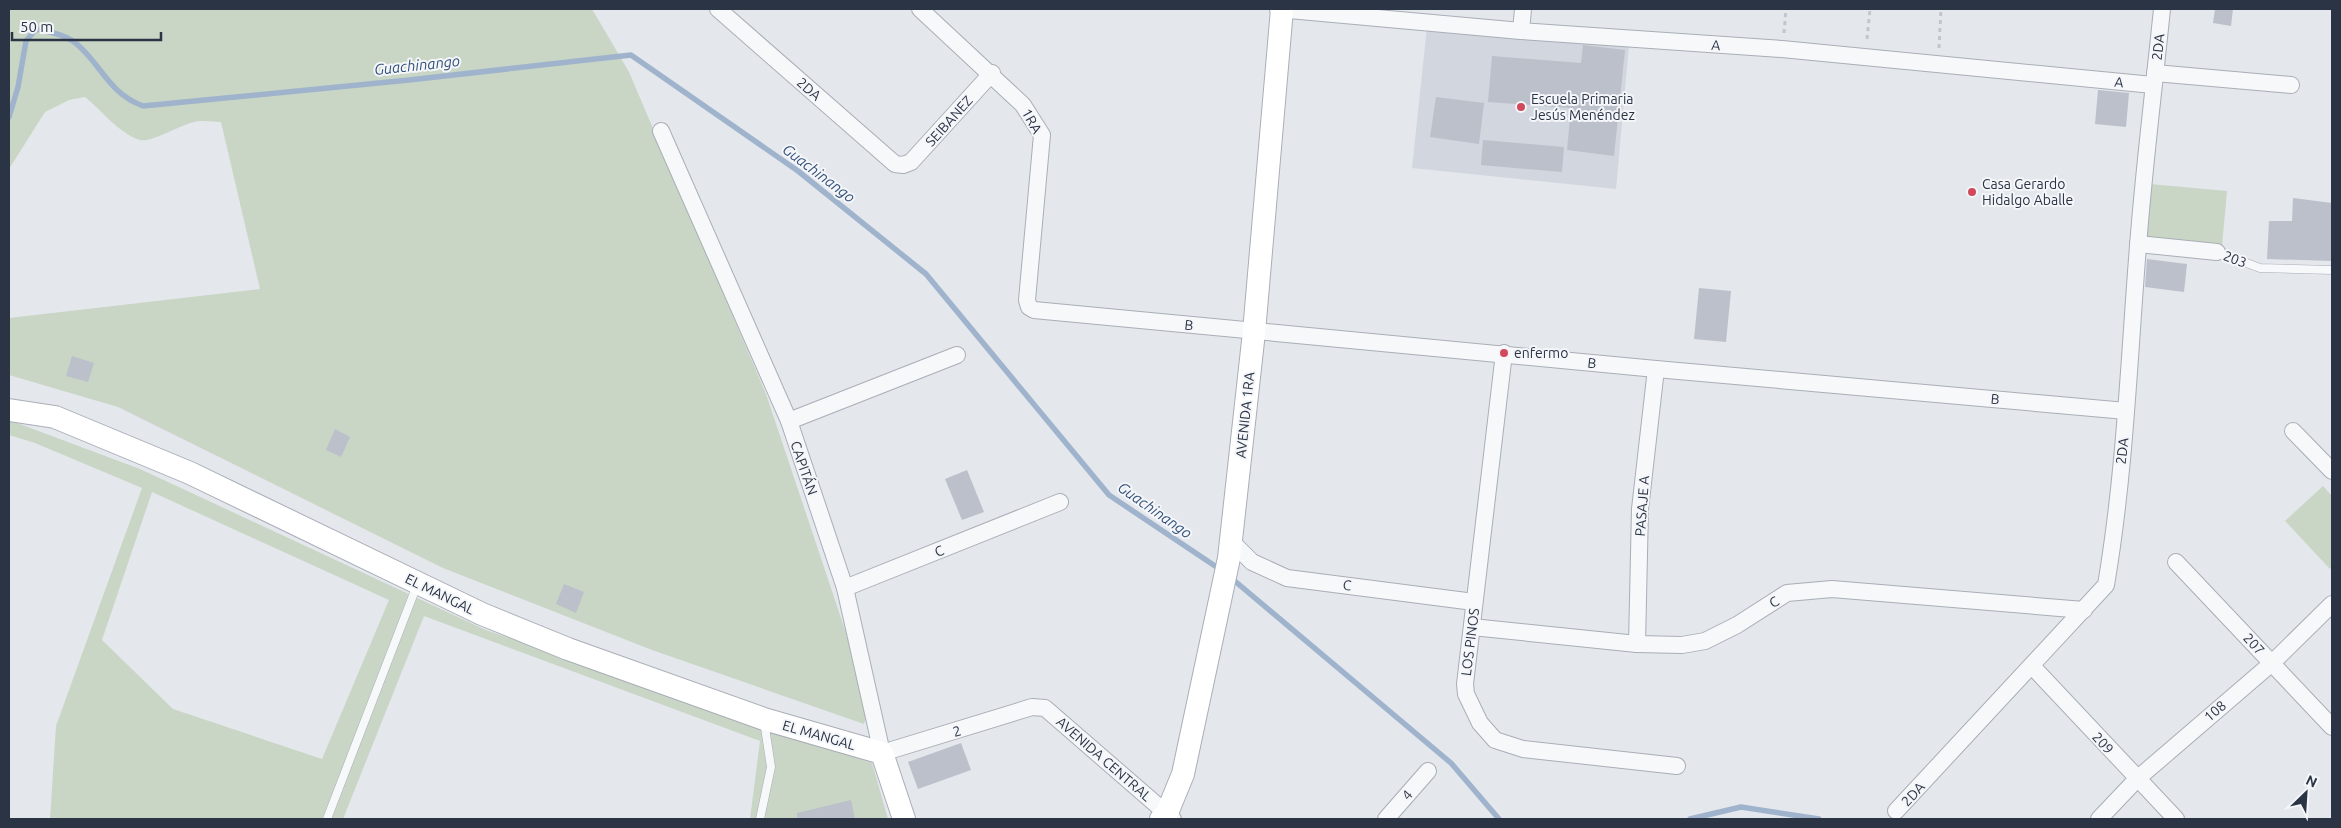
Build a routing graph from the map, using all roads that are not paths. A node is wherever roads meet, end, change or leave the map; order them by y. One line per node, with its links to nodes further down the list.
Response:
1 (718, 9): 11 (street, 2DA)
2 (920, 9): 7 (street, 1RA)
3 (1281, 9): 6 (street, A); 16 (street, AVENIDA 1RA)
4 (1523, 9): 6 (street)
5 (2162, 9): 8 (street, 2DA)
6 (1521, 31): 8 (street, A)
7 (992, 73): 11 (street, SEIBANEZ); 15 (street, 1RA)
8 (2154, 79): 9 (street, A); 12 (street, 2DA)
9 (2291, 84)
10 (661, 131): 22 (street, CAPITÁN)
11 (903, 165)
12 (2138, 244): 13 (street, 203); 21 (street, 2DA)
13 (2217, 252): 14 (lane, 203)
14 (2332, 270)
15 (1028, 307): 16 (street, B)
16 (1254, 332): 17 (street, B); 26 (street, AVENIDA 1RA)
17 (1504, 353): 19 (street, B); 30 (street, LOS PINOS)
18 (957, 355): 22 (street)
19 (1656, 369): 21 (street, B); 34 (street, PASAJE A)
20 (9, 410): 28 (street, EL MANGAL)
21 (2126, 411): 32 (street, 2DA)
22 (789, 421): 29 (street, CAPITÁN)
23 (2293, 431): 24 (street)
24 (2332, 471)
25 (1060, 502): 29 (street, C)
26 (1230, 549): 30 (street, C); 45 (street, AVENIDA 1RA)
27 (2176, 562): 35 (street, 207)
28 (418, 583): 38 (street, EL MANGAL); 46 (lane)
29 (845, 588): 40 (street, CAPITÁN)
30 (1474, 602): 33 (street, LOS PINOS)
31 (2332, 604): 35 (street, 108)
32 (2084, 610): 34 (street, C); 36 (street, 2DA)
33 (1472, 627): 34 (street, C); 41 (street, LOS PINOS)
34 (1637, 644)
35 (2272, 663): 39 (street, 207); 43 (street, 108)
36 (2032, 666): 43 (street, 209); 44 (street, 2DA)
37 (1032, 707): 40 (street, 2); 45 (street, AVENIDA CENTRAL)
38 (764, 720): 40 (street, EL MANGAL); 47 (lane)
39 (2332, 726)
40 (882, 753): 48 (street, CAPITÁN)
41 (1677, 766)
42 (1428, 771): 49 (street, 4)
43 (2137, 779): 50 (street, 108); 51 (street, 209)
44 (1896, 811)
45 (1167, 817)
46 (327, 819)
47 (760, 819)
48 (904, 819)
49 (1386, 819)
50 (2099, 819)
51 (2176, 819)

